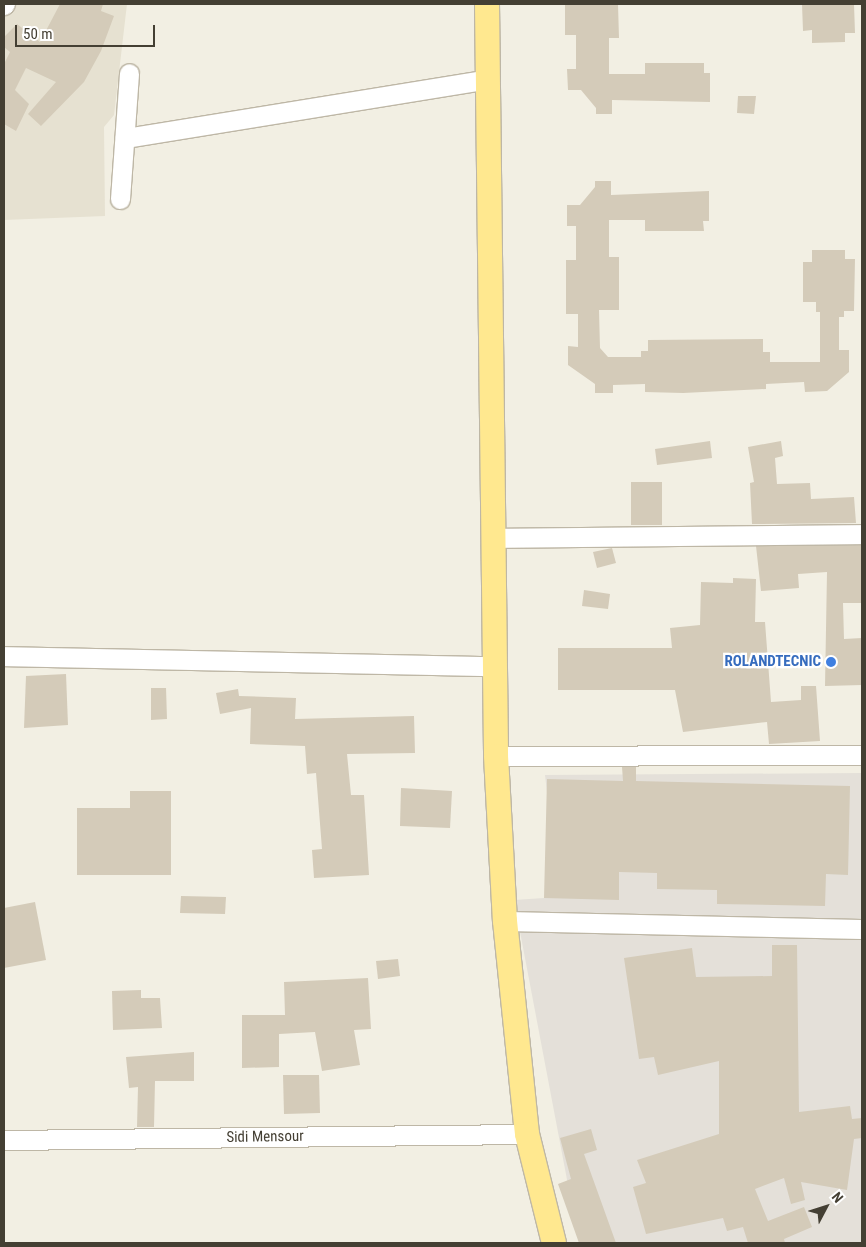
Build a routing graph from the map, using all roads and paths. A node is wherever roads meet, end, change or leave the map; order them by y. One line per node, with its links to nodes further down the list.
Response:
1 (487, 4): 3 (main road)
2 (129, 72): 4 (street)
3 (488, 79): 4 (street); 7 (main road)
4 (124, 138): 5 (street)
5 (120, 199)
6 (862, 534): 7 (street)
7 (494, 538): 9 (main road)
8 (4, 656): 9 (street)
9 (495, 666): 11 (main road)
10 (862, 755): 11 (street)
11 (496, 756): 12 (main road)
12 (504, 921): 13 (street); 14 (main road)
13 (862, 929)
14 (527, 1134): 15 (street, Sidi Mensour); 16 (main road)
15 (4, 1140)
16 (554, 1243)

